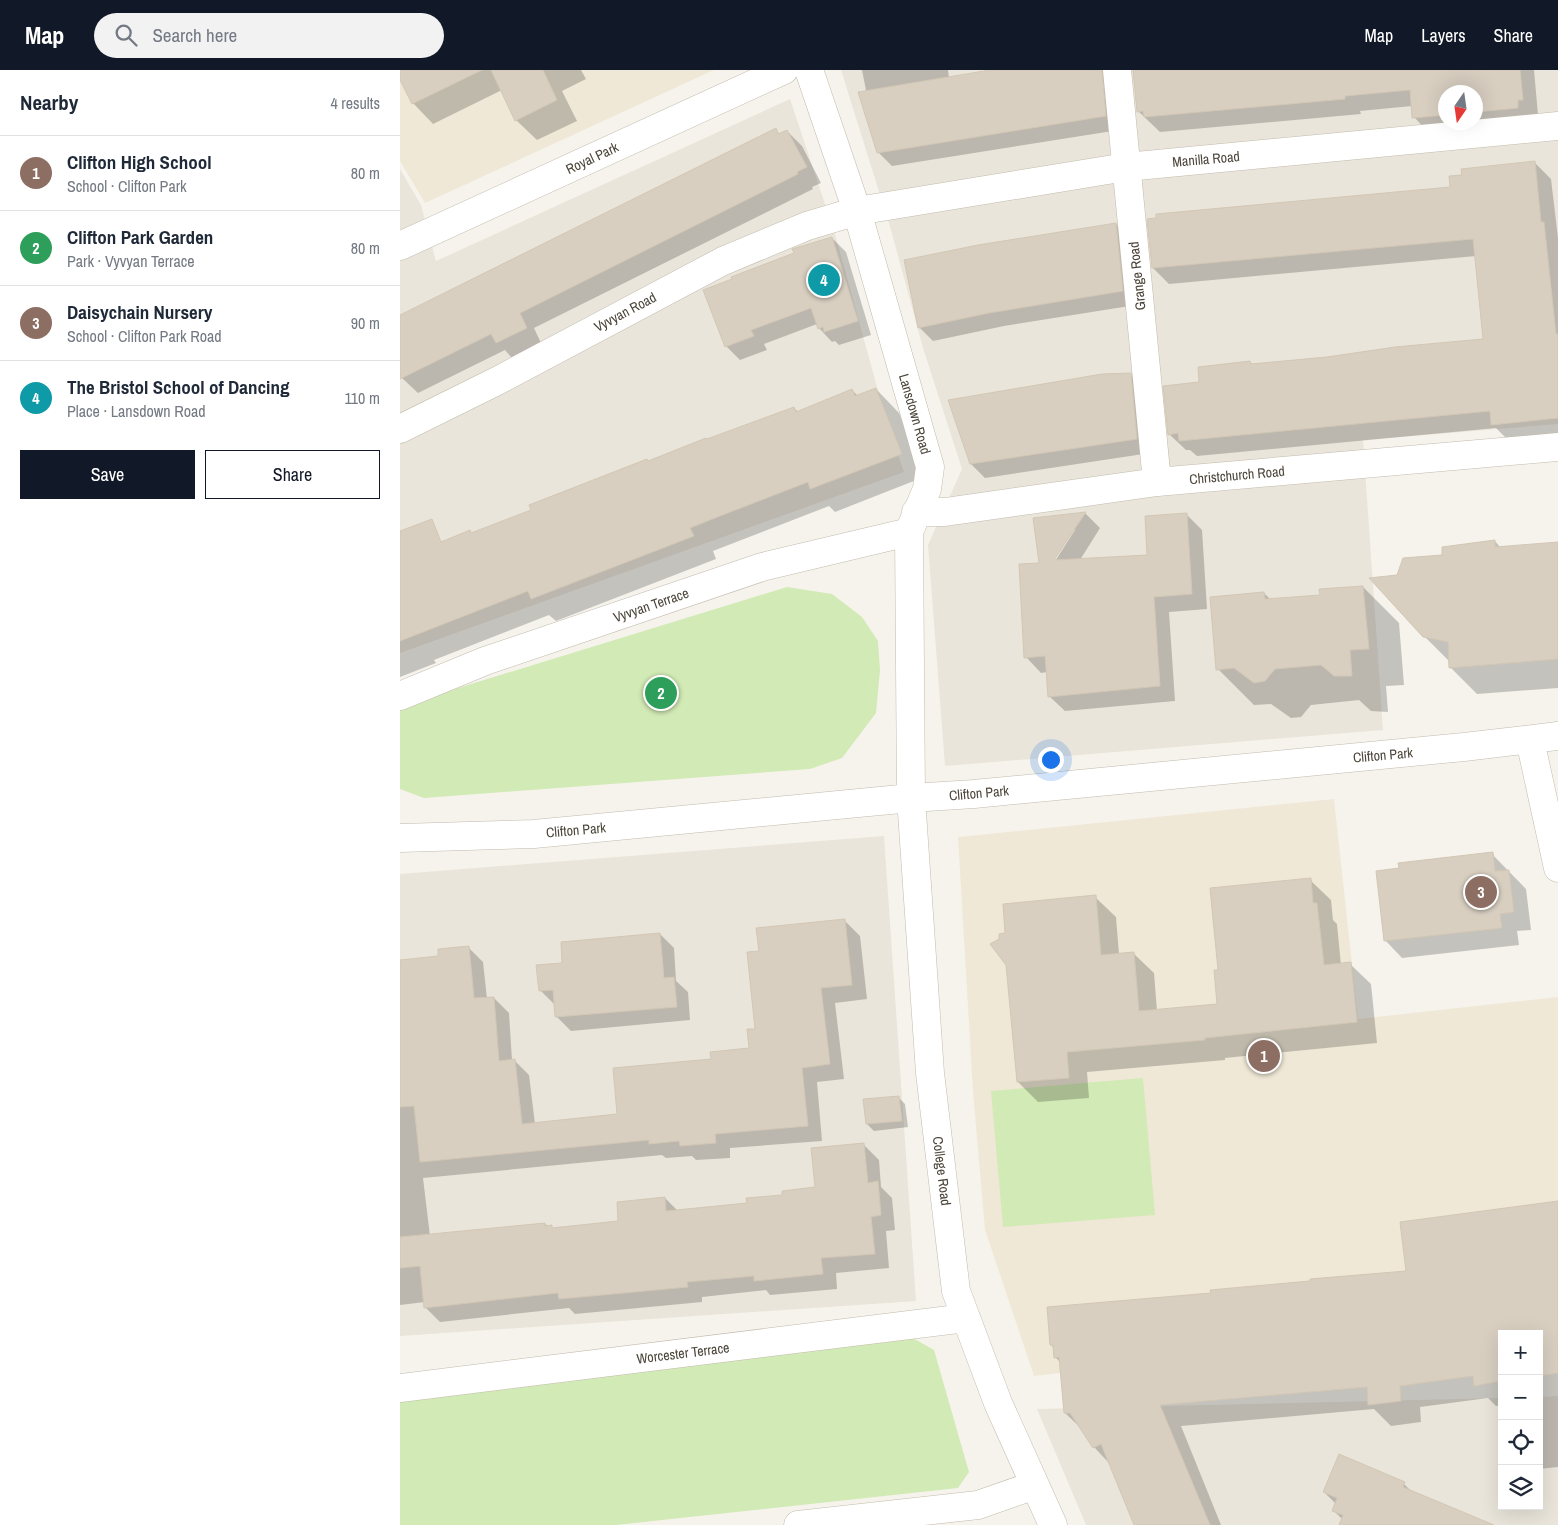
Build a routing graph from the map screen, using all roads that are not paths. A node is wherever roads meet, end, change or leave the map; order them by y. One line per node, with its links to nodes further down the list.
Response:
1 (784, 70): 7 (street, Royal Park)
2 (809, 70): 6 (street, Lansdown Road)
3 (1117, 70): 5 (street, Grange Road)
4 (1558, 126): 5 (street, Manilla Road)
5 (1126, 167): 6 (street, Manilla Road); 10 (street, Grange Road)
6 (857, 211): 8 (street, Vyvyan Road); 11 (street, Lansdown Road)
7 (400, 246)
8 (400, 429)
9 (1558, 447): 10 (street, Christchurch Road)
10 (1157, 482): 11 (street, Christchurch Road)
11 (912, 522): 12 (street, Vyvyan Terrace); 15 (street, Lansdown Road)
12 (400, 696)
13 (1558, 736): 14 (street, Clifton Park)
14 (1530, 740): 15 (street, Clifton Park); 17 (street)
15 (911, 798): 16 (street, Clifton Park); 18 (street, College Road)
16 (400, 838)
17 (1558, 868)
18 (966, 1318): 19 (street, Worcester Terrace); 20 (street, College Road)
19 (400, 1388)
20 (1035, 1485): 21 (street); 22 (street, College Road)
21 (798, 1525)
22 (1053, 1525)

